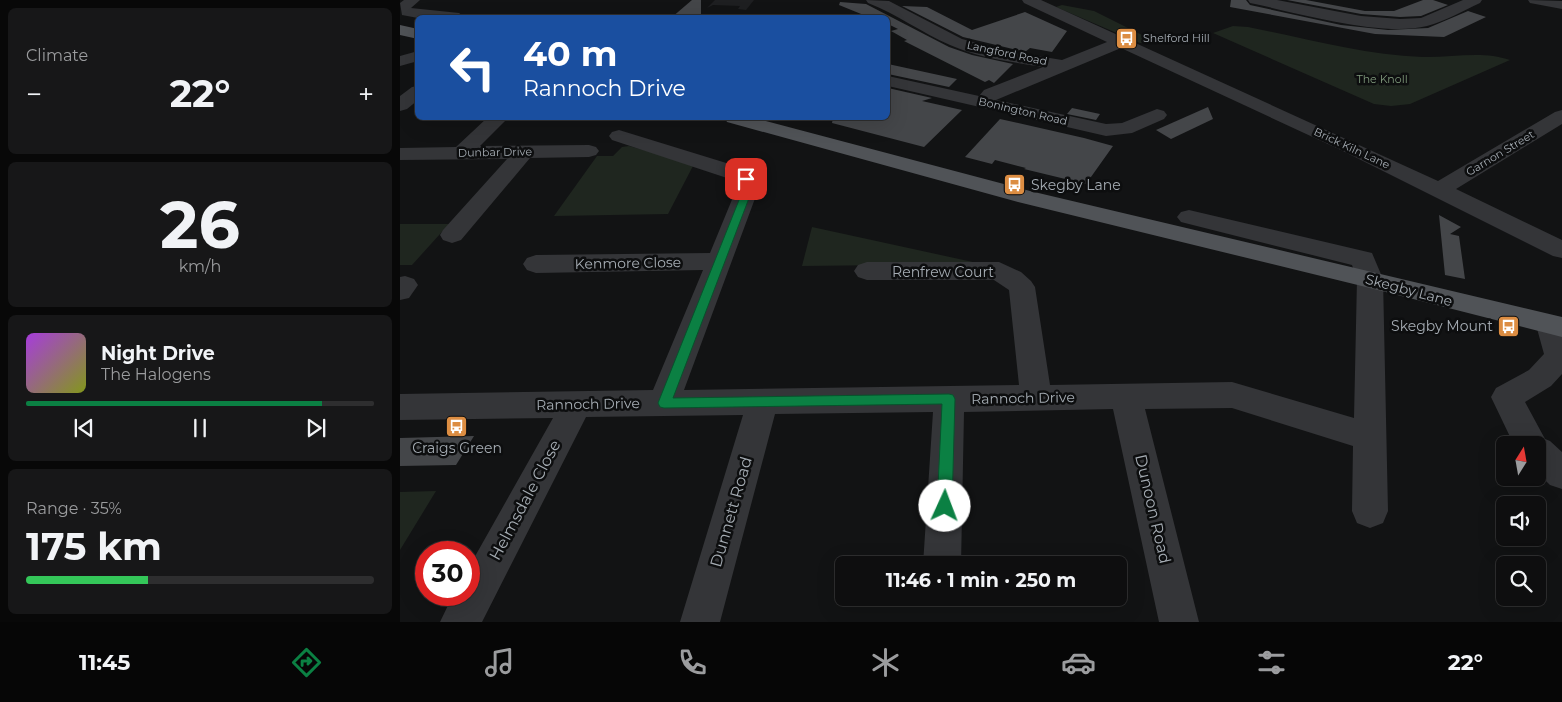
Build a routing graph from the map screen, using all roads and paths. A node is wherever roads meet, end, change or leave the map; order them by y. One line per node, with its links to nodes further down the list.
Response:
1 (873, 0): 15 (street, Langford Road)
2 (1255, 0): 3 (street)
3 (1475, 0)
4 (1535, 0): 7 (street)
5 (1035, 3): 8 (street, Brick Kiln Lane); 12 (street, Brick Kiln Lane)
6 (405, 5): 9 (street)
7 (1562, 5)
8 (1079, 6)
9 (433, 15)
10 (400, 30): 11 (main road)
11 (415, 33)
12 (1122, 42): 15 (street); 25 (street, Brick Kiln Lane)
13 (415, 57): 14 (street)
14 (400, 61)
15 (1061, 65): 17 (street)
16 (890, 81): 17 (street, Bonington Road)
17 (983, 102): 18 (street, Bonington Road)
18 (1157, 115)
19 (1562, 116): 25 (street, Garnon Street)
20 (496, 120): 23 (street)
21 (741, 120): 32 (main road, Skegby Lane)
22 (524, 152): 23 (street, Dunbar Drive); 27 (street); 29 (street, Dunbar Drive)
23 (462, 153): 24 (street, Dunbar Drive)
24 (400, 154)
25 (1439, 190): 28 (street, Brick Kiln Lane)
26 (1190, 217): 32 (street)
27 (452, 235)
28 (1562, 250)
29 (720, 261): 30 (street, Kenmore Close); 38 (street)
30 (536, 264)
31 (867, 271): 35 (street, Renfrew Court)
32 (1370, 279): 33 (main road, Skegby Lane); 42 (street)
33 (1556, 326): 41 (street)
34 (1126, 397): 35 (street, Rannoch Drive); 42 (street, Rannoch Drive); 49 (street, Dunoon Road)
35 (1036, 398): 36 (street, Rannoch Drive)
36 (949, 399): 37 (street, Rannoch Drive); 46 (street)
37 (763, 402): 38 (street, Rannoch Drive); 48 (street, Dunnett Road)
38 (664, 403): 39 (street, Rannoch Drive)
39 (577, 404): 40 (street, Rannoch Drive); 47 (street, Helmsdale Close)
40 (400, 407)
41 (1526, 436)
42 (1370, 437): 45 (street)
43 (1546, 459): 44 (street)
44 (1562, 474)
45 (1370, 512)
46 (942, 556)
47 (460, 622)
48 (700, 622)
49 (1179, 622)

